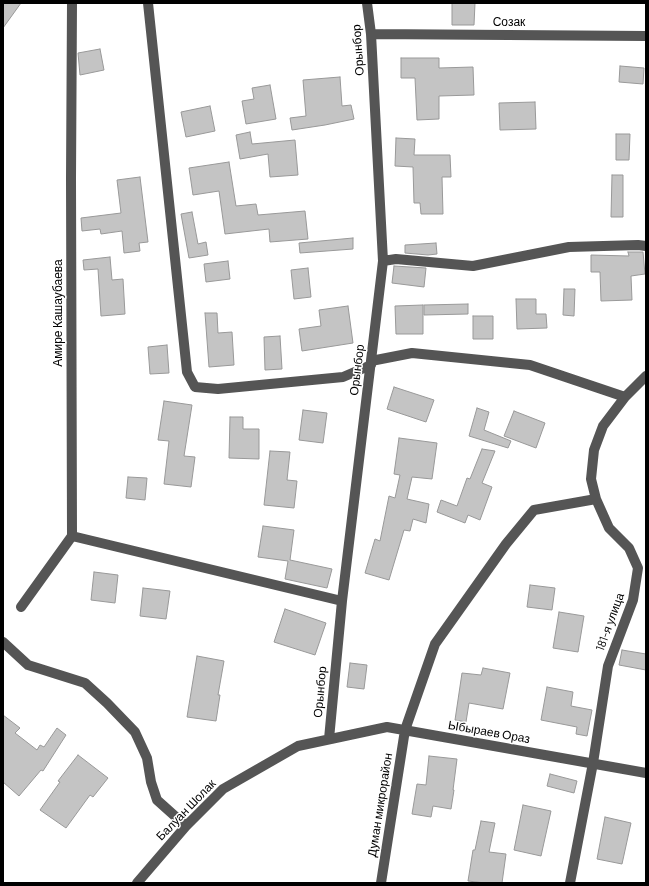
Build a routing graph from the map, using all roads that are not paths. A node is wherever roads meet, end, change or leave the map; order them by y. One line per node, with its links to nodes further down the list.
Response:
1 (72, 3): 12 (street, Амире Кашаубаева)
2 (148, 3): 8 (street)
3 (367, 3): 4 (street, Орынбор)
4 (371, 34): 5 (street, Созак); 7 (street, Орынбор)
5 (646, 36)
6 (646, 246): 7 (street)
7 (383, 261): 8 (street, Орынбор)
8 (371, 363): 10 (street); 13 (street, Орынбор)
9 (646, 376): 10 (street, 181-я улица)
10 (624, 396): 11 (street, 181-я улица)
11 (596, 499): 16 (street, Думан микрорайон); 18 (street, 181-я улица)
12 (72, 536): 13 (street); 14 (street)
13 (342, 601): 17 (street, Орынбор)
14 (21, 607)
15 (4, 646): 20 (street)
16 (406, 730): 17 (street, Ыбыраев Ораз); 18 (street, Ыбыраев Ораз); 22 (street, Думан микрорайон)
17 (329, 739): 20 (street, Балуан Шолак)
18 (593, 763): 19 (street, Ыбыраев Ораз); 23 (street)
19 (646, 773)
20 (186, 826): 21 (street, Балуан Шолак)
21 (137, 883)
22 (381, 883)
23 (570, 883)

